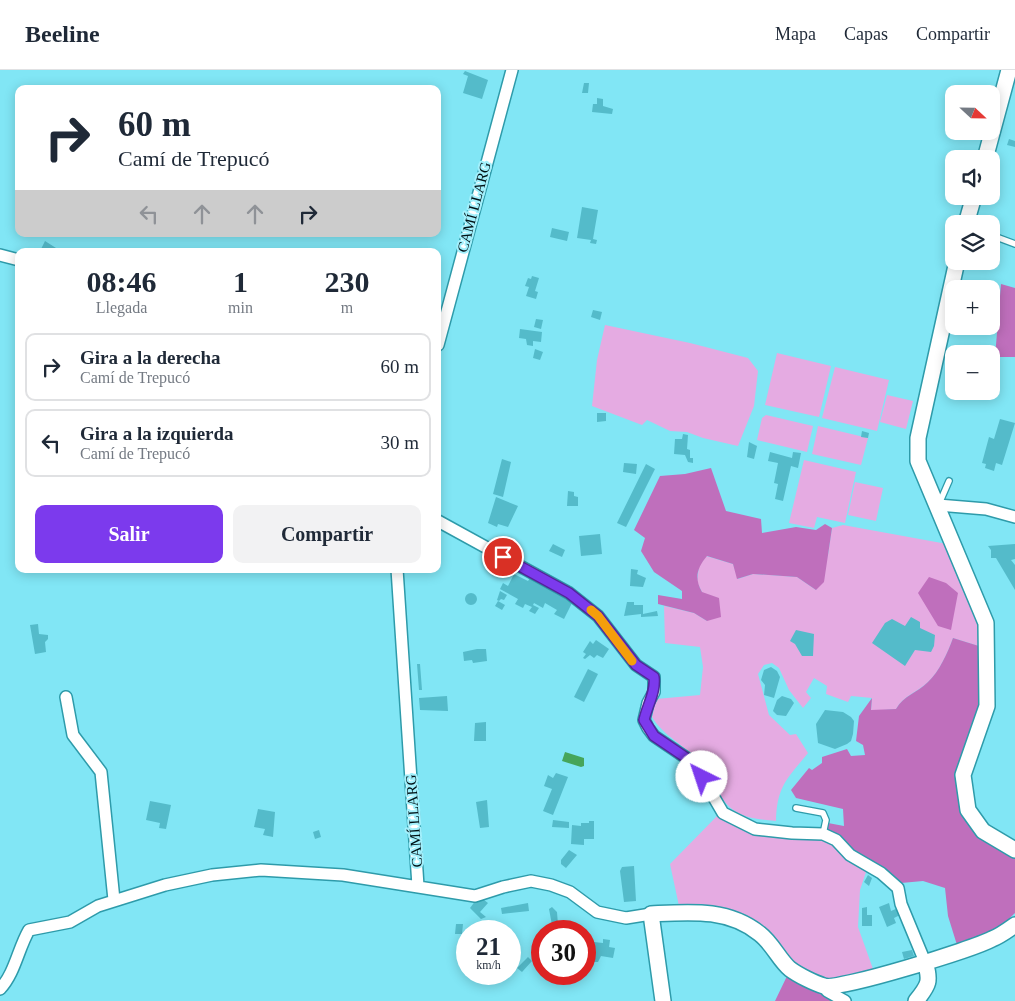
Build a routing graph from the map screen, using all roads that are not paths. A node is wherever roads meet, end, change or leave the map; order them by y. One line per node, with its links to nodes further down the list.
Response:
1 (512, 70): 11 (street, CAMÍ LLARG)
2 (1009, 70): 4 (street)
3 (1015, 78): 5 (street)
4 (1000, 104)
5 (1000, 106)
6 (1000, 238): 7 (lane)
7 (1015, 244)
8 (0, 256): 9 (street)
9 (15, 259)
10 (955, 270): 13 (street)
11 (441, 334)
12 (949, 481): 13 (lane)
13 (938, 506): 14 (street); 20 (street)
14 (1015, 517)
15 (441, 524): 19 (street)
16 (397, 573): 21 (street, CAMÍ LLARG)
17 (66, 698): 22 (street)
18 (796, 808): 19 (lane)
19 (823, 834): 25 (street)
20 (1015, 850)
21 (418, 886): 22 (street); 23 (street, CAMÍ LLARG)
22 (114, 900): 27 (street)
23 (651, 914): 26 (street, CAMÍ LLARG); 28 (street)
24 (1015, 925): 25 (street)
25 (925, 962): 26 (street); 30 (street)
26 (826, 987): 29 (street)
27 (0, 989)
28 (663, 1001)
29 (845, 1001)
30 (916, 1001)

